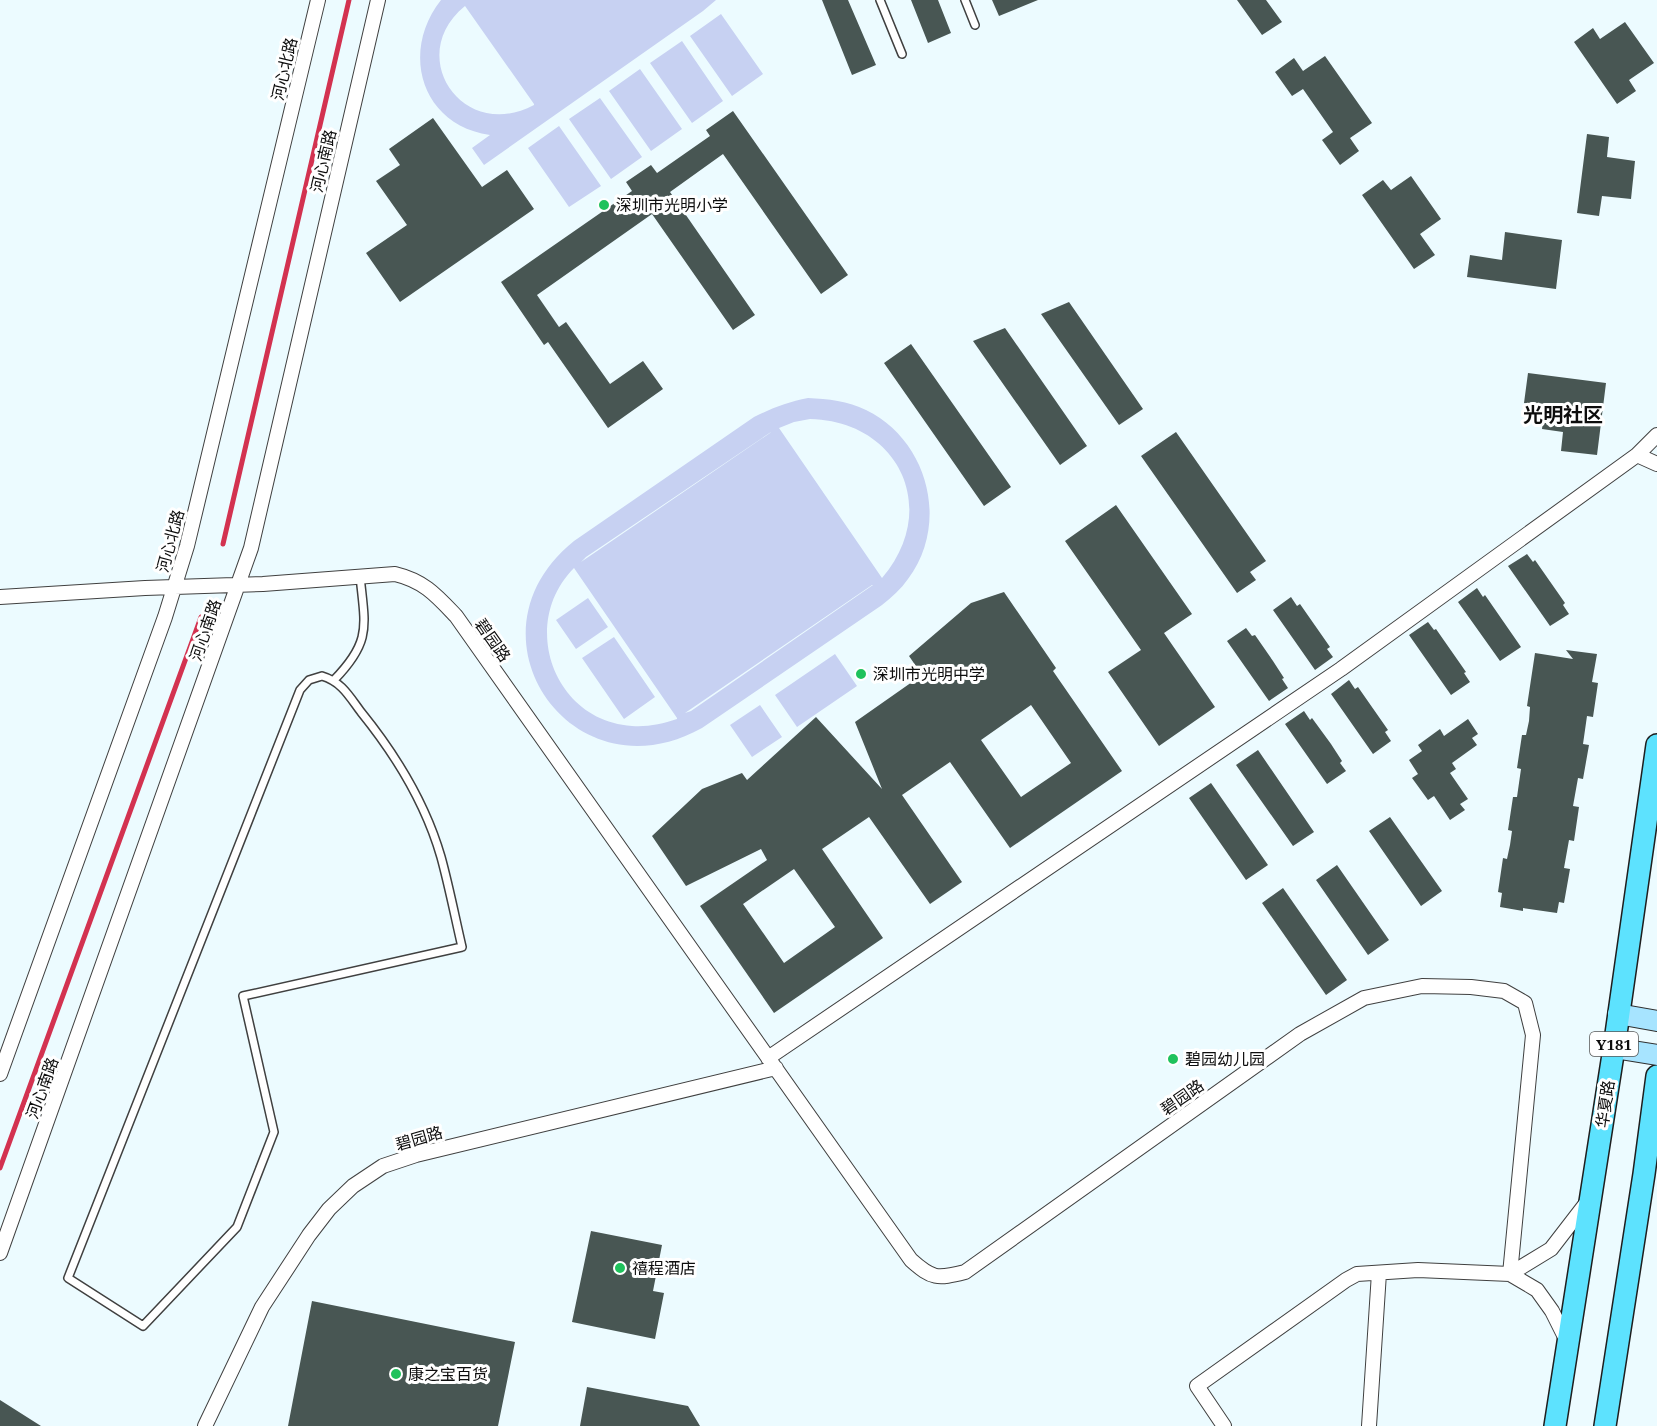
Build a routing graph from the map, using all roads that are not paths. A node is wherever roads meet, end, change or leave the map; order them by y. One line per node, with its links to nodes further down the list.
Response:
1 (318, 0): 12 (street, 河心北路)
2 (378, 0): 11 (street, 河心南路)
3 (880, 0): 6 (lane)
4 (965, 0): 5 (lane)
5 (975, 25)
6 (902, 54)
7 (1657, 435): 8 (street)
8 (1636, 454): 9 (street); 20 (street)
9 (1657, 464)
10 (360, 576): 11 (street, 碧园路); 14 (lane); 20 (street, 碧园路)
11 (239, 585): 12 (street, 碧园路); 26 (street, 河心南路)
12 (174, 587): 13 (street, 碧园路); 21 (street, 河心北路)
13 (0, 597)
14 (334, 680): 14 (lane)
15 (1657, 745): 16 (main road, 华夏路 / Y181)
16 (1618, 1014): 17 (street); 18 (main road, 华夏路 / Y181)
17 (1657, 1021)
18 (1614, 1048): 19 (street); 25 (main road, 华夏路 / Y181)
19 (1657, 1055)
20 (772, 1063): 28 (street, 碧园路); 30 (street, 碧园路)
21 (0, 1074)
22 (1657, 1076): 24 (main road)
23 (1657, 1153): 24 (main road)
24 (1644, 1174): 34 (main road)
25 (1592, 1195): 28 (street); 29 (main road, 华夏路 / Y181)
26 (0, 1253)
27 (1378, 1273): 28 (street); 31 (street); 32 (street)
28 (1510, 1274): 29 (street)
29 (1568, 1343): 33 (main road, 华夏路 / Y181)
30 (205, 1426)
31 (1224, 1426)
32 (1369, 1426)
33 (1555, 1426)
34 (1605, 1426)

